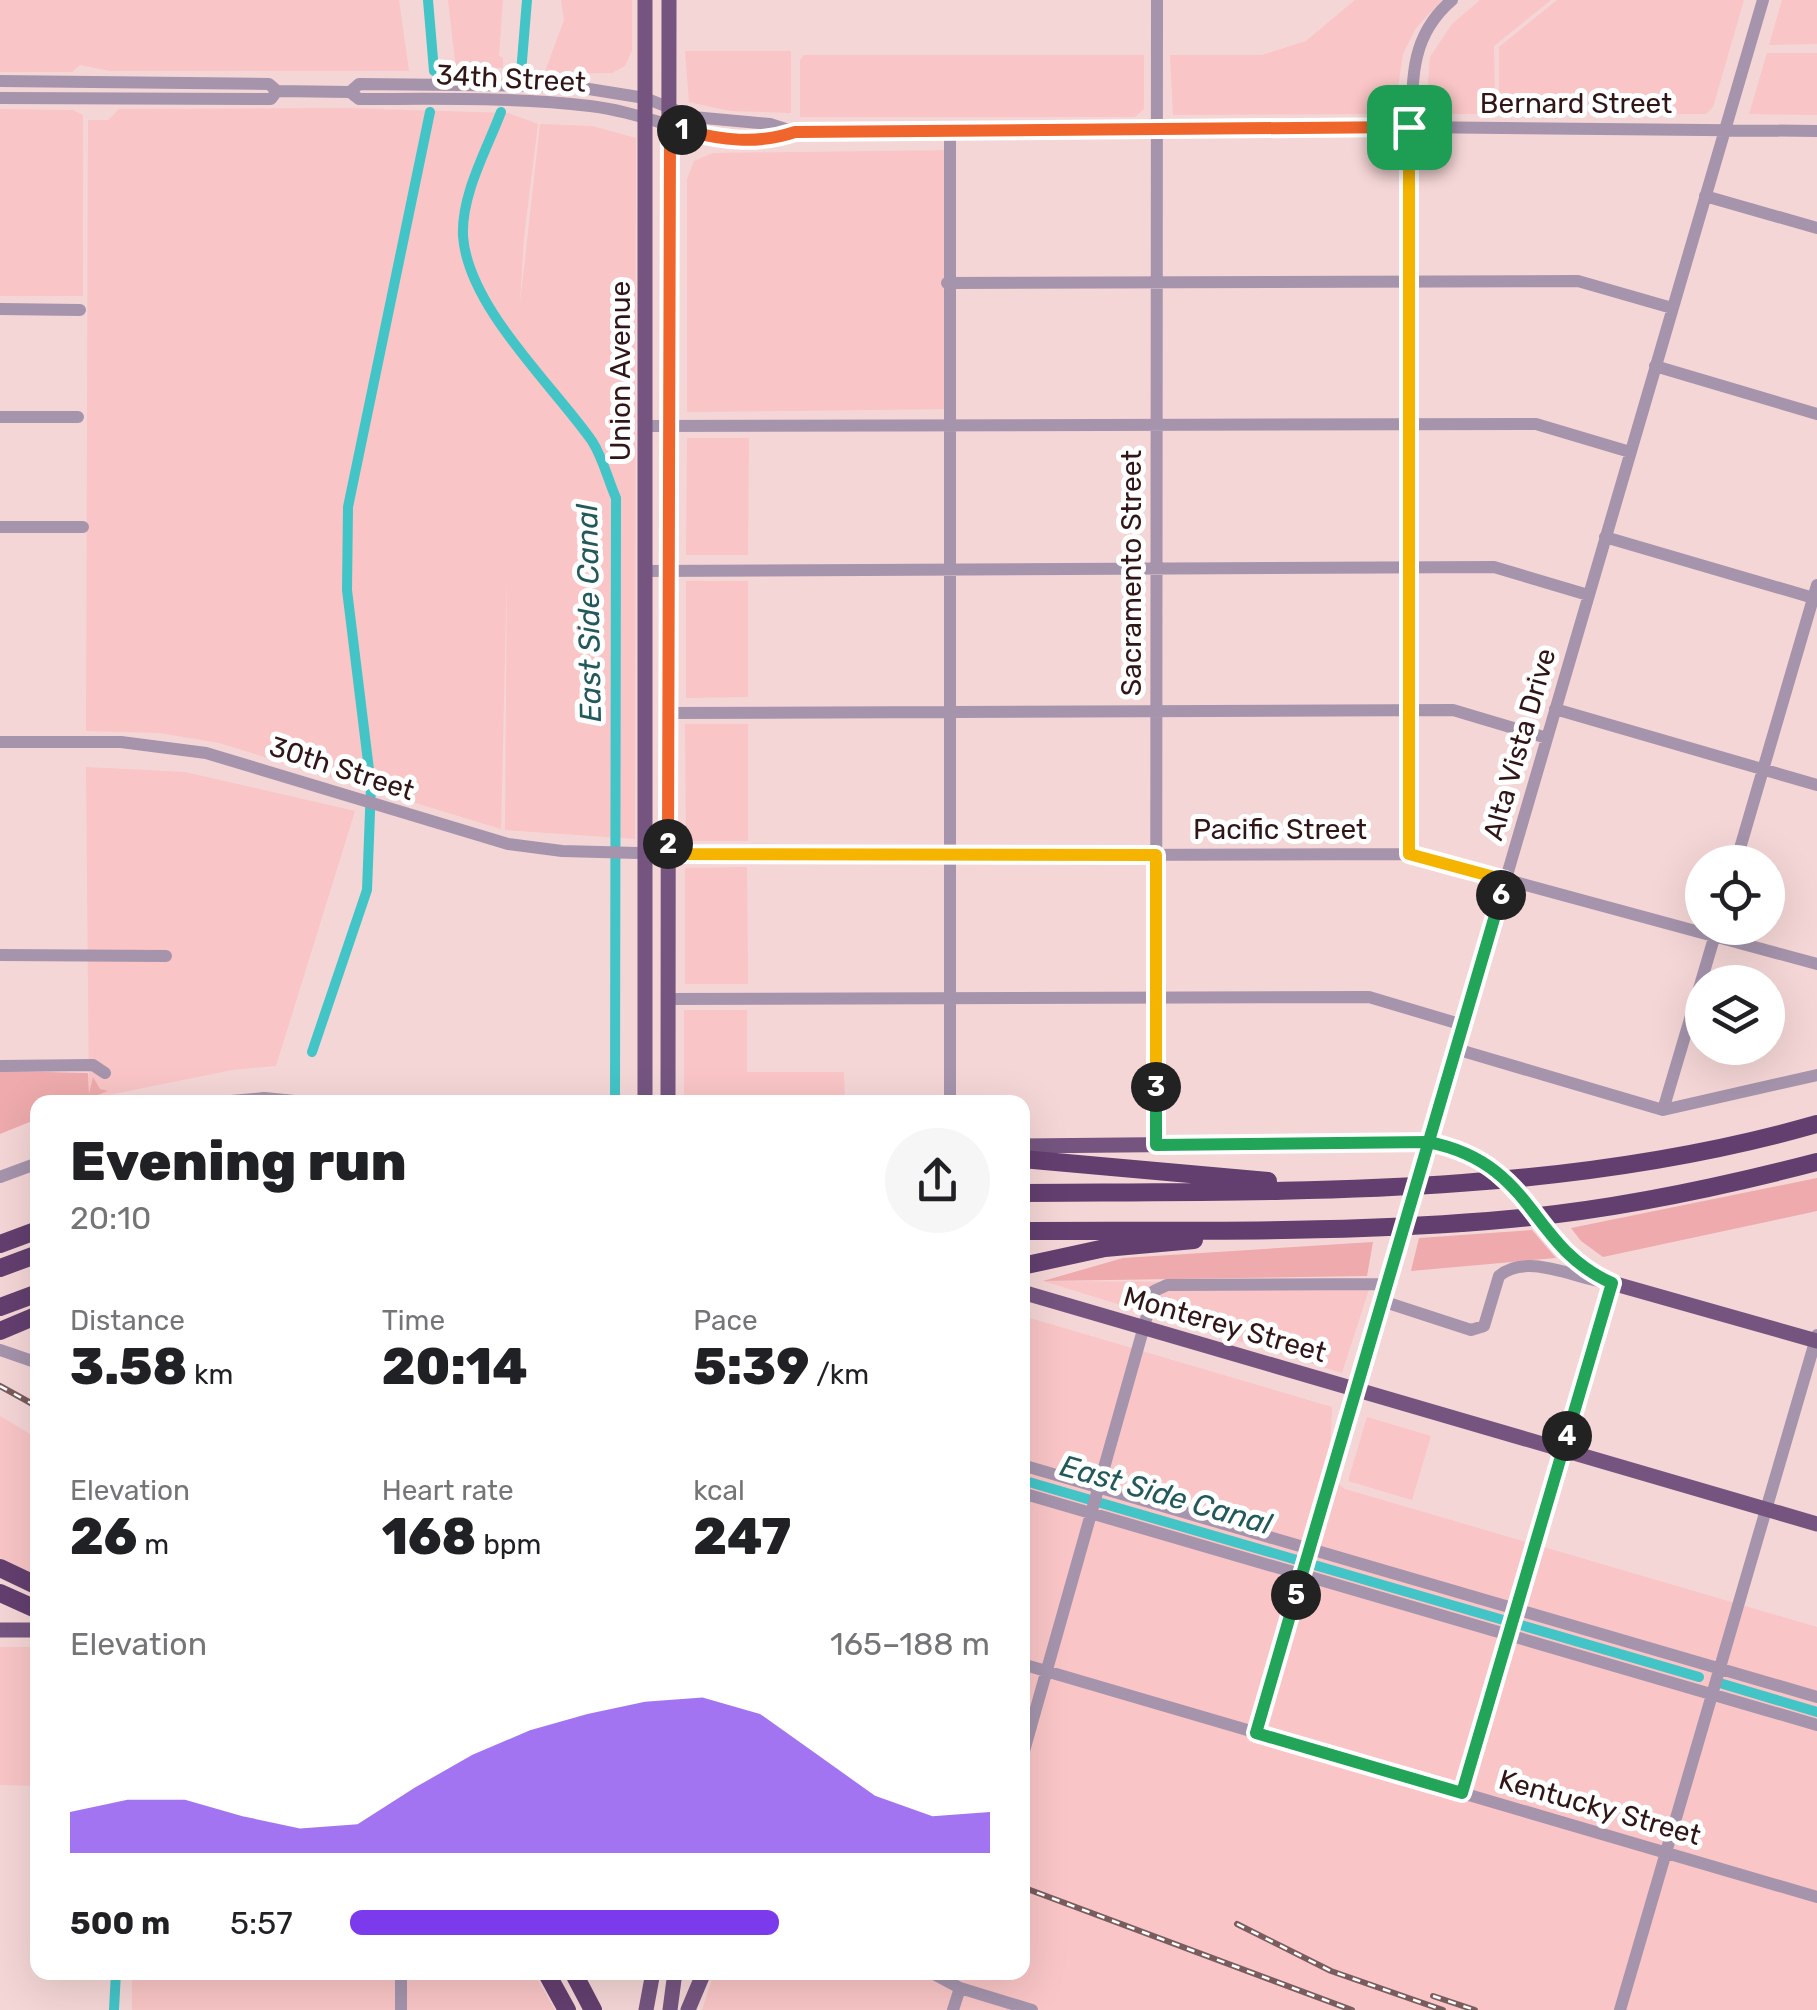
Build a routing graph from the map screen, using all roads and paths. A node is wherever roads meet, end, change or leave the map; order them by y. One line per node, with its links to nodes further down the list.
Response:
1 (645, 0): 10 (main road, Union Avenue)
2 (668, 0): 11 (main road, Union Avenue)
3 (1157, 0): 15 (street, Sacramento Street)
4 (1452, 0): 13 (street)
5 (1762, 0): 16 (street, Alta Vista Drive)
6 (0, 81): 7 (street, 34th Street)
7 (277, 91): 8 (street, 34th Street); 9 (street, 34th Street)
8 (350, 92): 10 (street, 34th Street); 12 (street, 34th Street)
9 (0, 98)
10 (645, 98): 11 (street, Bernard Street); 12 (main road, Union Avenue)
11 (669, 108): 14 (main road, Union Avenue); 18 (street, Bernard Street)
12 (645, 117): 14 (street, 34th Street); 33 (main road, Union Avenue)
13 (1411, 127): 15 (street, Bernard Street); 16 (street, Bernard Street); 23 (street)
14 (670, 128): 18 (street, Bernard Street); 34 (main road, Union Avenue)
15 (1158, 130): 19 (street, Bernard Street); 22 (street, Sacramento Street)
16 (1724, 130): 17 (street, Bernard Street); 20 (street, Alta Vista Drive)
17 (1817, 131)
18 (795, 132): 19 (street, Bernard Street)
19 (950, 132): 24 (street)
20 (1705, 196): 21 (street); 25 (street, Alta Vista Drive)
21 (1817, 228)
22 (1156, 282): 23 (street); 24 (street); 36 (street, Sacramento Street)
23 (1409, 282): 25 (street); 32 (street)
24 (947, 283): 35 (street)
25 (1672, 308): 28 (street, Alta Vista Drive)
26 (0, 309): 27 (street)
27 (80, 310)
28 (1655, 366): 29 (street); 37 (street, Alta Vista Drive)
29 (1817, 414)
30 (0, 417): 31 (street)
31 (78, 417)
32 (1409, 424): 36 (street); 37 (street); 41 (street)
33 (646, 426): 34 (street); 44 (main road, Union Avenue)
34 (669, 426): 35 (street); 45 (main road, Union Avenue)
35 (947, 426): 36 (street); 42 (street)
36 (1156, 426): 43 (street, Sacramento Street)
37 (1630, 452): 40 (street, Alta Vista Drive)
38 (0, 527): 39 (street)
39 (82, 527)
40 (1605, 537): 46 (street); 47 (street, Alta Vista Drive)
41 (1409, 568): 43 (street); 47 (street); 49 (street)
42 (948, 569): 43 (street); 45 (street); 50 (street)
43 (1156, 569): 51 (street, Sacramento Street)
44 (646, 571): 45 (street); 58 (main road, Union Avenue)
45 (669, 571): 52 (main road, Union Avenue)
46 (1816, 594): 55 (street)
47 (1588, 595): 48 (street, Alta Vista Drive)
48 (1555, 708): 53 (street, Alta Vista Drive); 55 (street)
49 (1409, 711): 51 (street); 53 (street); 60 (street)
50 (948, 712): 51 (street); 52 (street); 62 (street)
51 (1156, 712): 61 (street, Sacramento Street)
52 (669, 713): 59 (main road, Union Avenue)
53 (1546, 738): 63 (street, Alta Vista Drive)
54 (0, 742): 58 (street, 30th Street)
55 (1763, 770): 56 (street); 57 (street)
56 (1817, 785)
57 (1741, 845)
58 (645, 853): 59 (street, 30th Street); 78 (main road, Union Avenue)
59 (668, 854): 62 (street, Pacific Street); 71 (main road, Union Avenue)
60 (1409, 854): 61 (street, Pacific Street); 63 (street, Pacific Street)
61 (1156, 855): 62 (street, Pacific Street); 70 (street, Sacramento Street)
62 (949, 856): 72 (street)
63 (1505, 880): 64 (street, Pacific Street); 73 (street, Alta Vista Drive)
64 (1685, 924)
65 (1712, 945): 81 (street)
66 (1757, 945): 69 (street, Pacific Street)
67 (0, 955): 68 (street)
68 (166, 956)
69 (1817, 964)
70 (1156, 998): 72 (street); 73 (street); 84 (street, Sacramento Street)
71 (668, 999): 72 (street); 79 (main road, Union Avenue)
72 (950, 999): 80 (street)
73 (1463, 1024): 74 (street, Alta Vista Drive)
74 (1456, 1049): 81 (street); 83 (street, Alta Vista Drive)
75 (0, 1066): 76 (street)
76 (105, 1073)
77 (1817, 1076): 81 (street)
78 (646, 1095)
79 (668, 1095)
80 (950, 1095)
81 (1664, 1110)
82 (1817, 1124): 90 (highway)
83 (1428, 1142): 84 (main road); 99 (main road, bridge); 100 (street, Alta Vista Drive, bridge)
84 (1156, 1145): 85 (main road)
85 (1030, 1146)
86 (1030, 1160): 90 (highway)
87 (1817, 1162): 92 (highway)
88 (30, 1166): 89 (street)
89 (0, 1177)
90 (1328, 1191): 91 (highway)
91 (1030, 1192)
92 (1293, 1229): 93 (highway); 97 (highway)
93 (1030, 1230)
94 (30, 1233): 95 (highway)
95 (0, 1244)
96 (30, 1257): 98 (highway)
97 (1030, 1264)
98 (0, 1268)
99 (1612, 1283): 103 (street); 108 (main road); 112 (street)
100 (1387, 1284): 103 (street, Alta Vista Drive); 106 (street)
101 (1030, 1294): 106 (main road, Monterey Street)
102 (30, 1296): 104 (highway)
103 (1382, 1301): 111 (street, Alta Vista Drive)
104 (5, 1305)
105 (30, 1320): 107 (highway)
106 (1141, 1325): 111 (main road, Monterey Street); 114 (street)
107 (0, 1332)
108 (1816, 1338): 116 (street)
109 (0, 1350): 110 (street)
110 (30, 1359)
111 (1356, 1388): 112 (main road, Monterey Street); 119 (street, Alta Vista Drive)
112 (1563, 1449): 116 (main road, Monterey Street); 125 (street)
113 (1030, 1467): 114 (street)
114 (1097, 1488): 117 (street); 119 (street)
115 (1030, 1495): 117 (street)
116 (1766, 1509): 118 (main road, Monterey Street); 130 (street)
117 (1090, 1511): 121 (street); 131 (street)
118 (1817, 1524)
119 (1310, 1549): 121 (street, Alta Vista Drive); 125 (street)
120 (0, 1568): 122 (highway)
121 (1302, 1575): 128 (street); 136 (street, Alta Vista Drive)
122 (30, 1582)
123 (0, 1593): 124 (highway)
124 (30, 1606)
125 (1516, 1609): 128 (street); 130 (street)
126 (0, 1630): 127 (main road)
127 (30, 1630)
128 (1508, 1635): 132 (street); 137 (street)
129 (1030, 1666): 131 (street, Kentucky Street)
130 (1719, 1669): 132 (street); 133 (street)
131 (1046, 1671): 135 (street); 136 (street, Kentucky Street)
132 (1712, 1694): 134 (street); 138 (street)
133 (1817, 1697)
134 (1817, 1725)
135 (1030, 1729)
136 (1256, 1733): 137 (street, Kentucky Street)
137 (1462, 1793): 138 (street, Kentucky Street)
138 (1666, 1852): 139 (street, Kentucky Street); 156 (street)
139 (1817, 1897)
140 (401, 1980): 148 (street)
141 (550, 1980): 149 (highway)
142 (578, 1980): 150 (highway)
143 (652, 1980): 151 (main road)
144 (674, 1980): 152 (main road)
145 (701, 1980): 153 (main road)
146 (945, 1980): 147 (street)
147 (960, 1988): 154 (street); 155 (street)
148 (401, 2010)
149 (567, 2010)
150 (592, 2010)
151 (646, 2010)
152 (670, 2010)
153 (688, 2010)
154 (953, 2010)
155 (1032, 2010)
156 (1620, 2010)

